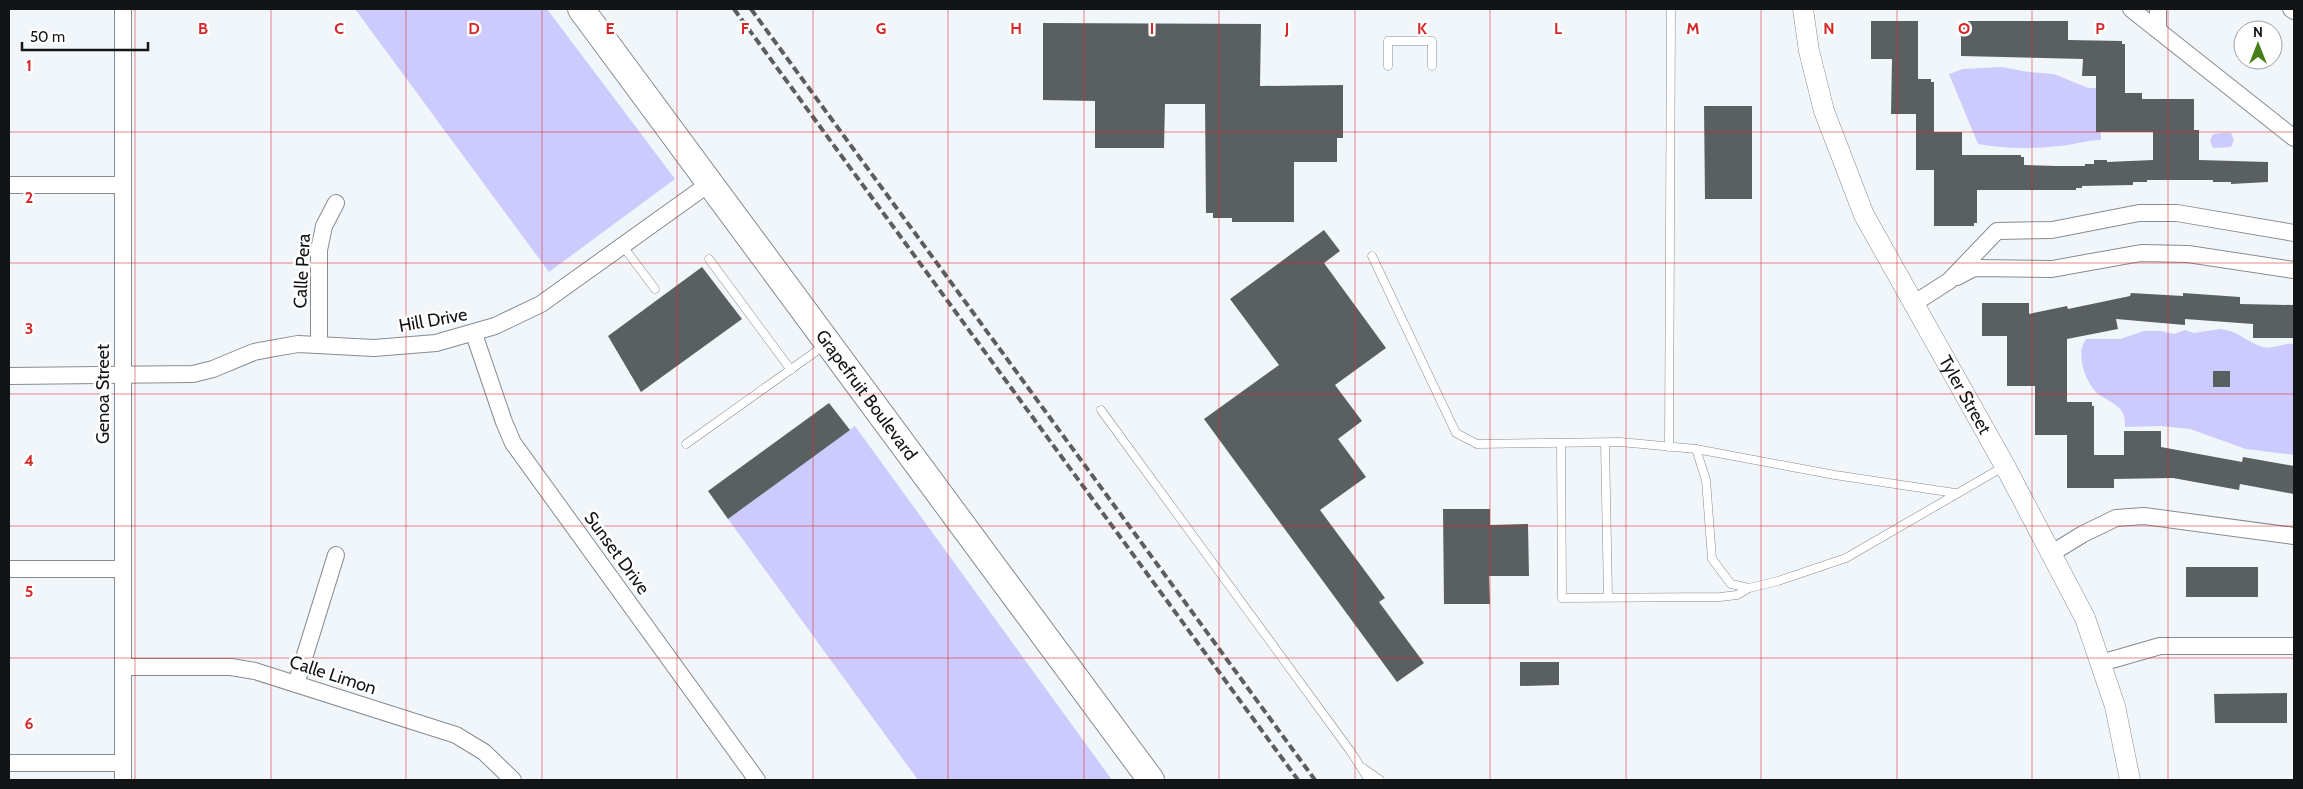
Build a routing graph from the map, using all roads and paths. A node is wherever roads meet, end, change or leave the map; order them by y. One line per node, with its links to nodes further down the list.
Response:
1 (122, 9): 13 (street, Genoa Street)
2 (581, 9): 11 (main road, Grapefruit Boulevard)
3 (1671, 9): 33 (lane)
4 (1803, 9): 22 (street, Tyler Street)
5 (2132, 9): 7 (street)
6 (2158, 9): 7 (street)
7 (2158, 30): 10 (street)
8 (1388, 66): 9 (lane)
9 (1432, 66)
10 (2294, 138)
11 (710, 183): 16 (street, Hill Drive); 24 (main road, Grapefruit Boulevard)
12 (9, 185): 13 (street)
13 (122, 185): 28 (street, Genoa Street)
14 (336, 203): 25 (street, Calle Pera)
15 (2294, 233): 20 (street)
16 (622, 246): 21 (lane); 23 (street, Hill Drive)
17 (1372, 256): 30 (lane)
18 (709, 260): 26 (lane)
19 (2294, 270): 20 (street)
20 (1949, 281): 22 (street)
21 (655, 289)
22 (1913, 304): 35 (street, Tyler Street)
23 (474, 334): 25 (street, Hill Drive); 53 (street, Sunset Drive)
24 (828, 343): 26 (lane); 54 (main road, Grapefruit Boulevard)
25 (320, 345): 28 (street, Hill Drive)
26 (791, 370): 32 (lane)
27 (9, 376): 28 (street, Hill Drive)
28 (122, 376): 41 (street, Genoa Street)
29 (1101, 410): 50 (lane)
30 (1561, 443): 31 (lane); 43 (lane)
31 (1606, 443): 33 (lane); 43 (lane)
32 (686, 444)
33 (1669, 446): 34 (lane)
34 (1696, 449): 36 (lane); 42 (lane)
35 (2005, 466): 36 (lane); 38 (street, Tyler Street)
36 (1955, 493): 42 (lane)
37 (2294, 536): 38 (street)
38 (2052, 553): 45 (street, Tyler Street)
39 (336, 555): 47 (street)
40 (9, 569): 41 (street)
41 (122, 569): 46 (street, Genoa Street)
42 (1749, 588): 43 (lane)
43 (1608, 598)
44 (2294, 646): 45 (street)
45 (2100, 662): 57 (street, Tyler Street)
46 (122, 667): 47 (street, Calle Limon); 49 (street, Genoa Street)
47 (296, 684): 52 (street, Calle Limon)
48 (9, 763): 49 (street)
49 (122, 763): 51 (street, Genoa Street)
50 (1361, 766): 55 (lane); 56 (lane)
51 (122, 780)
52 (513, 780)
53 (757, 780)
54 (1151, 780)
55 (1369, 780)
56 (1380, 780)
57 (2130, 780)

